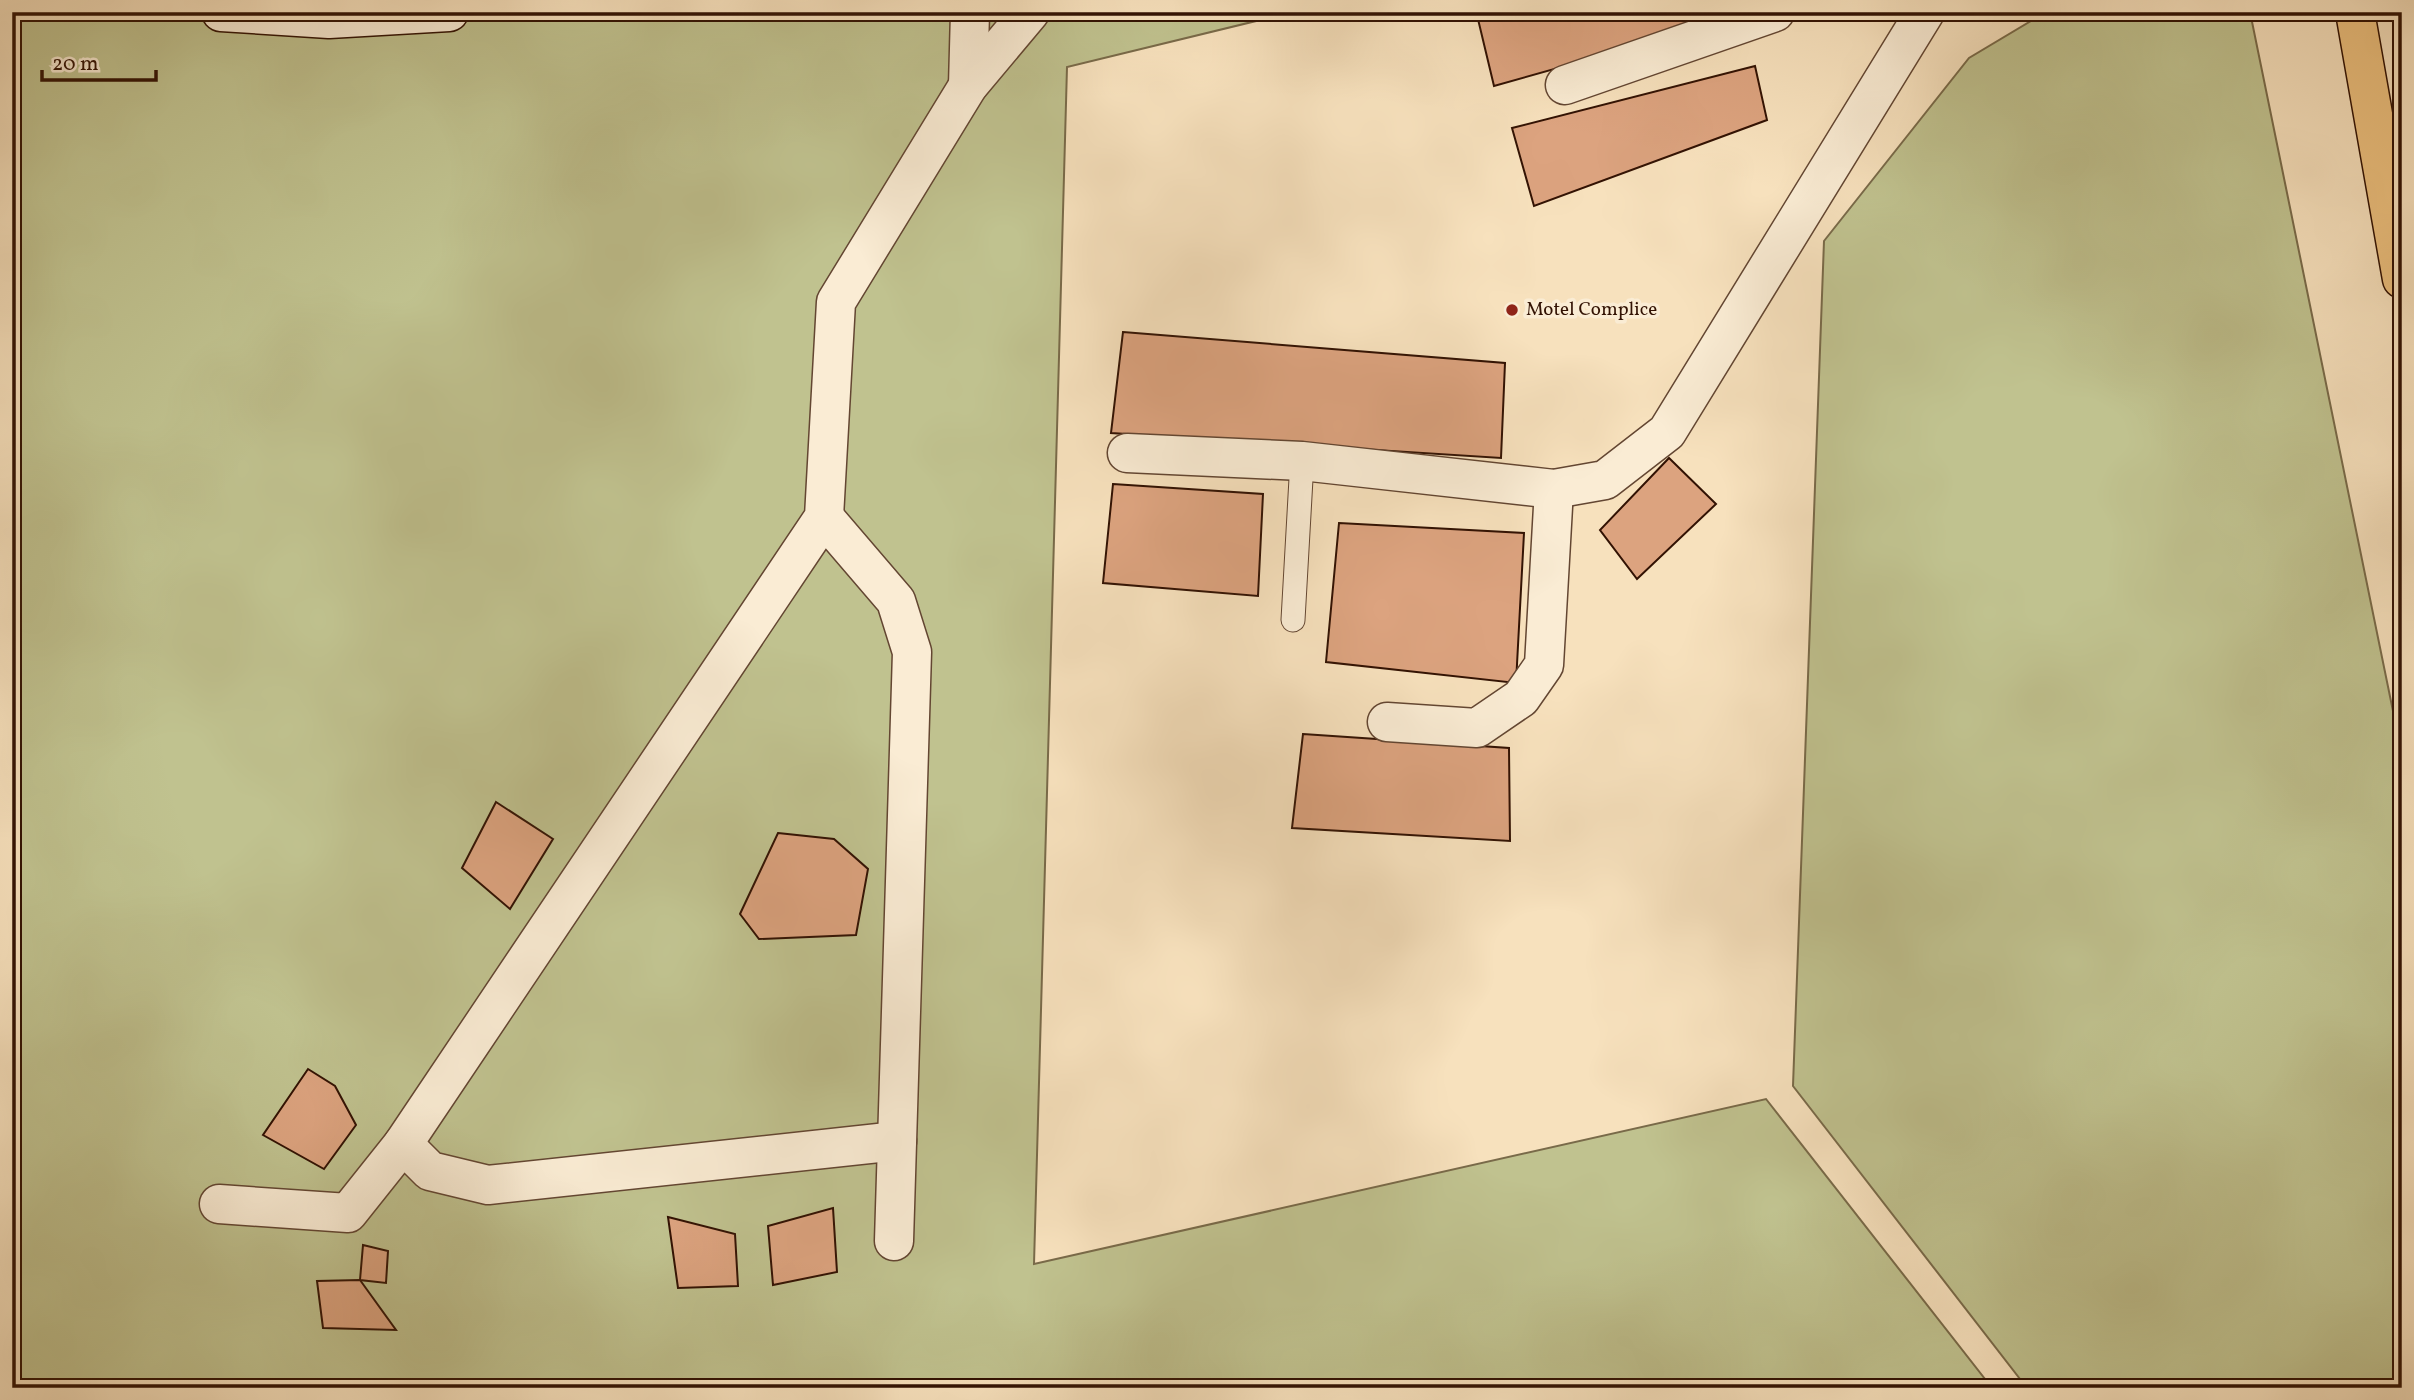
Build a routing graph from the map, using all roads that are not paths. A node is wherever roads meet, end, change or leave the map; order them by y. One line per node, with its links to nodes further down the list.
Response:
1 (220, 12): 2 (street)
2 (449, 12)
3 (970, 12): 10 (street)
4 (1030, 12): 10 (street)
5 (1775, 12): 9 (street)
6 (1925, 12): 15 (street)
7 (2335, 12): 11 (street)
8 (2355, 12): 11 (main road)
9 (1565, 85)
10 (968, 86): 16 (street)
11 (2373, 114): 12 (main road)
12 (2402, 279)
13 (1127, 453): 14 (street)
14 (1302, 461): 15 (street); 17 (lane)
15 (1554, 489): 18 (street)
16 (824, 517): 19 (street); 20 (street)
17 (1293, 620)
18 (1387, 722)
19 (897, 1141): 20 (street); 22 (street)
20 (403, 1144): 21 (street)
21 (219, 1204)
22 (894, 1241)

